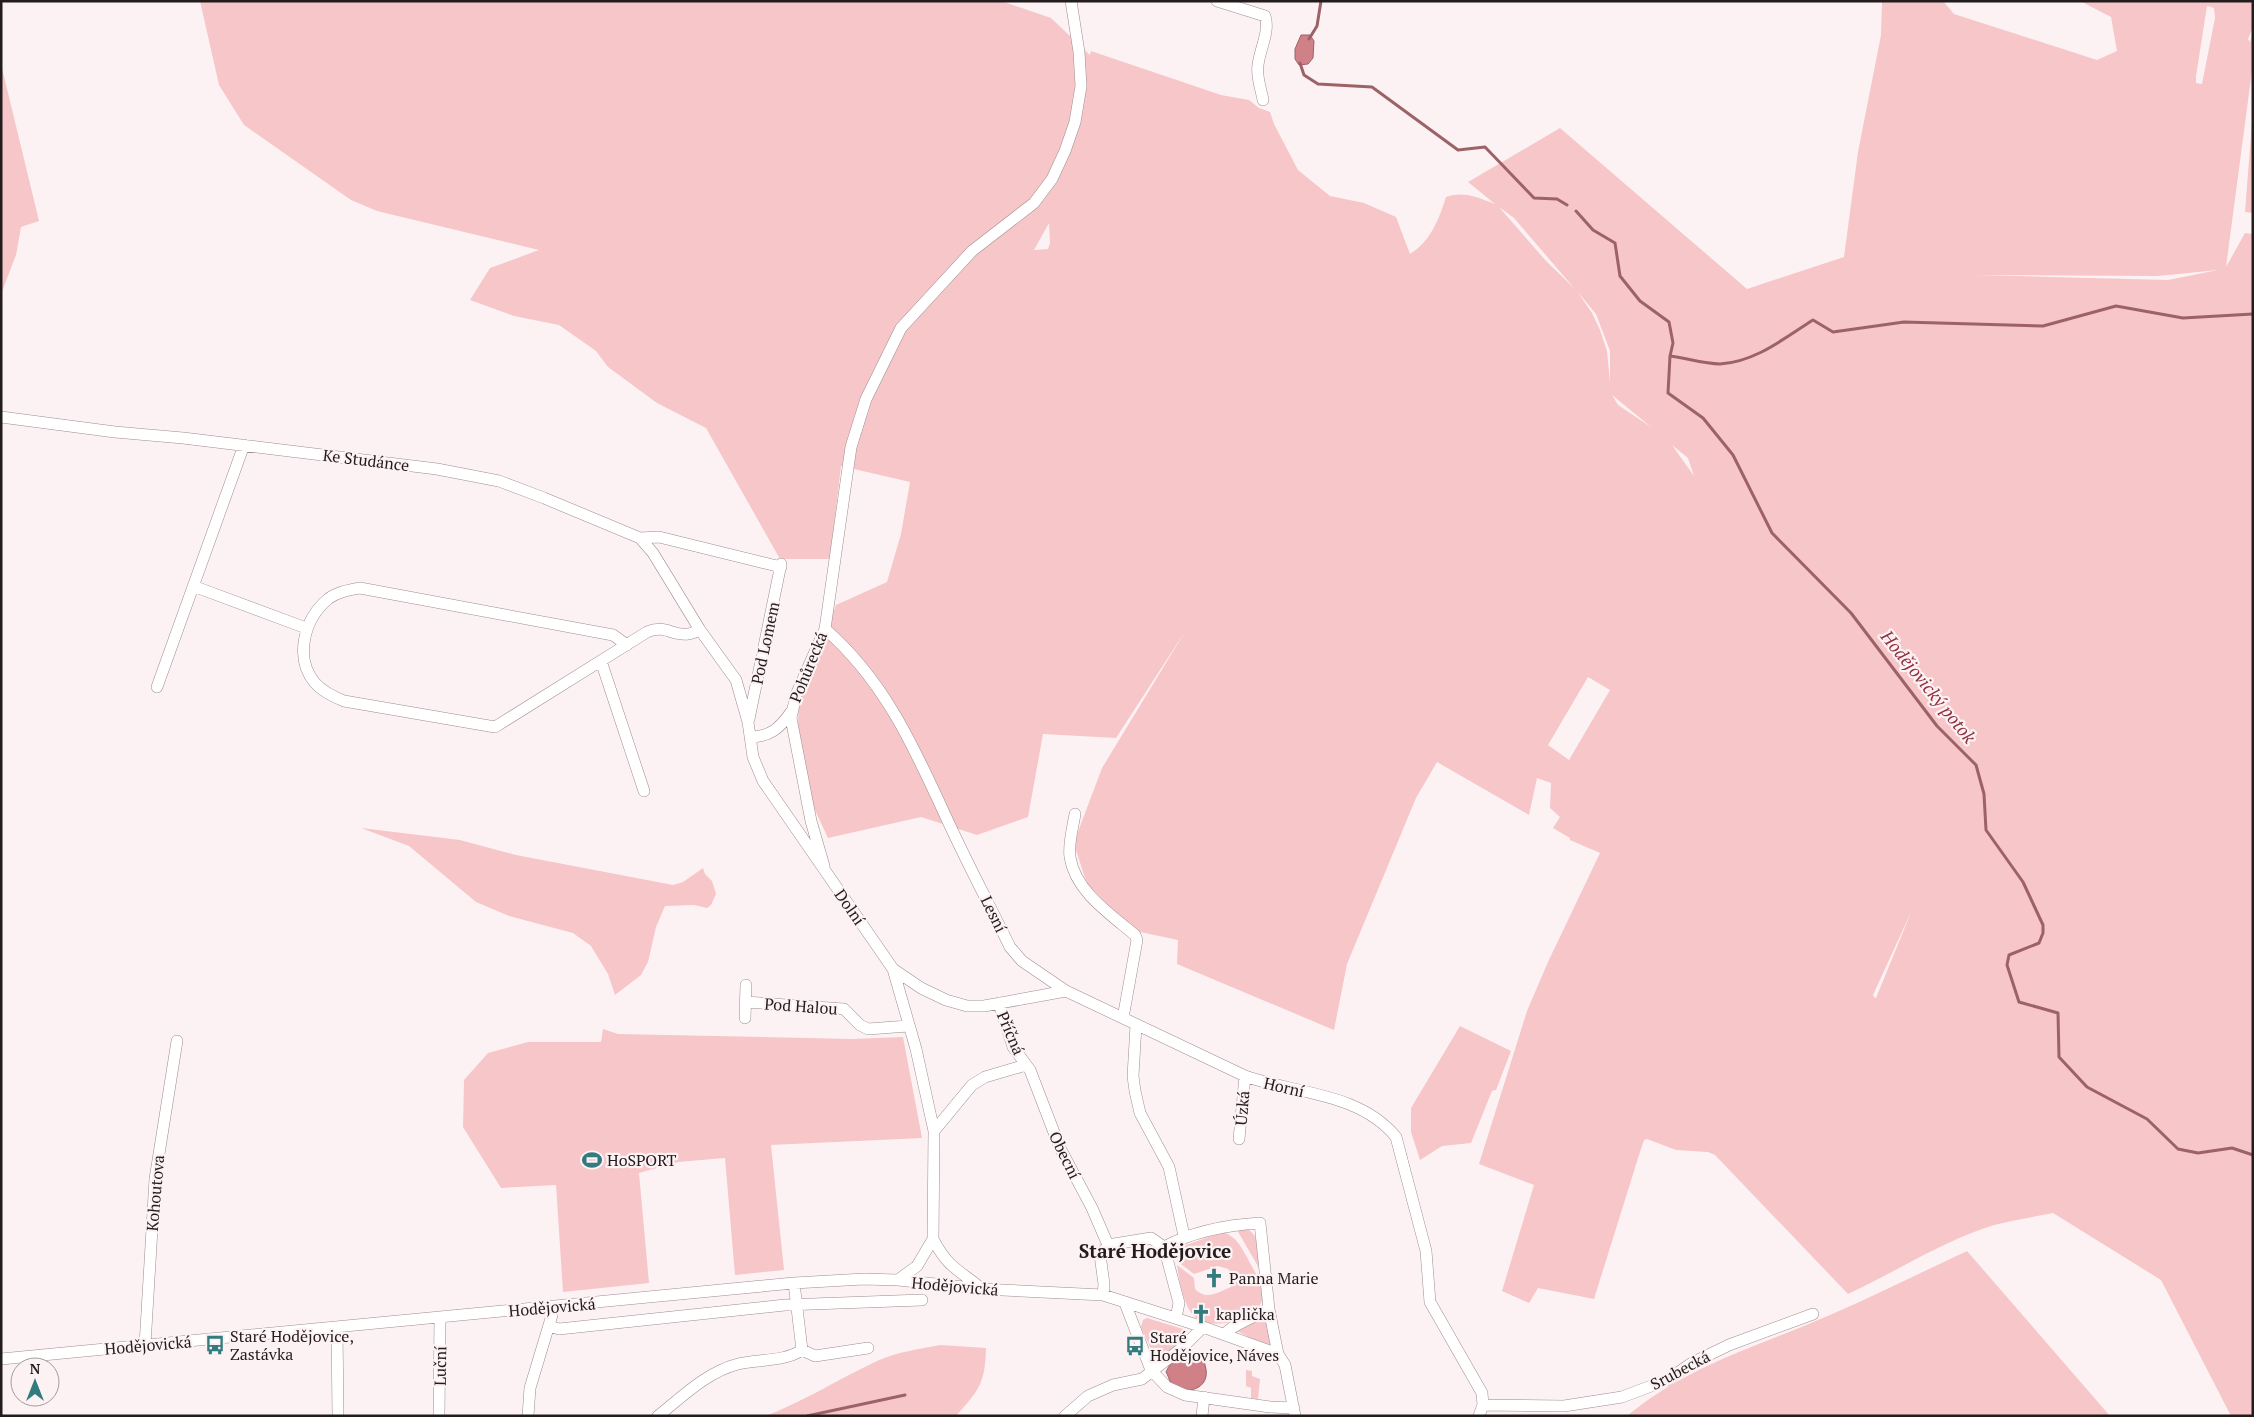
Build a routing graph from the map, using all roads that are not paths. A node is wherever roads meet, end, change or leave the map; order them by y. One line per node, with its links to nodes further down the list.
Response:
1 (1071, 1): 10 (street, Pohůrecká)
2 (1216, 1): 3 (street)
3 (1263, 100)
4 (1, 417): 5 (street, Ke Studánce)
5 (244, 445): 6 (street, Ke Studánce); 7 (street)
6 (640, 538): 8 (street, Ke Studánce); 16 (street, Pod Lomem)
7 (193, 586): 9 (street); 14 (street)
8 (684, 604): 11 (street, Dolní)
9 (306, 628): 12 (street); 13 (street)
10 (824, 629): 15 (street, Pohůrecká); 23 (street, Lesní)
11 (700, 630): 12 (street); 16 (street, Dolní)
12 (627, 645): 13 (street)
13 (601, 661): 18 (street)
14 (157, 687)
15 (791, 712): 17 (street); 20 (street, Pohůrecká)
16 (748, 722): 17 (street, Dolní)
17 (750, 737): 20 (street, Dolní)
18 (644, 791)
19 (1075, 814): 27 (street)
20 (827, 874): 21 (street, Dolní)
21 (893, 970): 25 (street); 29 (street, Dolní)
22 (746, 985): 24 (street)
23 (1066, 990): 25 (street); 27 (street, Horní)
24 (745, 1002): 26 (street); 29 (street, Pod Halou)
25 (999, 1003): 31 (street, Příčná)
26 (744, 1018)
27 (1123, 1018): 28 (street, Horní)
28 (1136, 1025): 32 (street, Horní); 35 (street)
29 (908, 1026): 33 (street, Dolní)
30 (177, 1041): 57 (street, Kohoutova)
31 (1026, 1064): 33 (street, Příčná); 37 (street, Obecní)
32 (1245, 1076): 34 (street, Úzká); 64 (street, Horní)
33 (934, 1131): 36 (street, Dolní)
34 (1239, 1139)
35 (1184, 1236): 38 (street); 48 (street)
36 (933, 1239): 39 (street); 41 (street)
37 (1108, 1245): 38 (street); 43 (street)
38 (1164, 1247): 52 (street)
39 (898, 1280): 40 (street, Hodějovická); 41 (street, Hodějovická)
40 (794, 1283): 42 (street, Hodějovická); 46 (street)
41 (982, 1289): 43 (street, Hodějovická)
42 (715, 1291): 47 (street, Hodějovická); 49 (street)
43 (1103, 1295): 45 (street, Hodějovická)
44 (922, 1300): 46 (street)
45 (1125, 1303): 52 (street, Hodějovická); 62 (street)
46 (796, 1305): 49 (street); 59 (street)
47 (552, 1307): 51 (street, Hodějovická); 53 (street)
48 (1269, 1308): 56 (street); 60 (street)
49 (713, 1312): 53 (street)
50 (1814, 1314): 64 (street, Srubecká)
51 (440, 1317): 54 (street, Hodějovická); 67 (street, Luční)
52 (1176, 1318): 55 (street, Hodějovická)
53 (549, 1326): 68 (street)
54 (337, 1327): 57 (street, Hodějovická); 66 (street)
55 (1203, 1327): 56 (street, Hodějovická); 62 (street)
56 (1225, 1334): 60 (street, Hodějovická)
57 (145, 1345): 61 (street, Hodějovická)
58 (868, 1348): 59 (street)
59 (802, 1350): 69 (street)
60 (1278, 1354): 65 (street)
61 (1, 1359)
62 (1152, 1370): 63 (street); 70 (street)
63 (1204, 1397): 65 (street); 71 (street)
64 (1481, 1410)
65 (1294, 1412)
66 (338, 1416)
67 (439, 1416)
68 (528, 1416)
69 (658, 1416)
70 (1065, 1416)
71 (1202, 1416)

